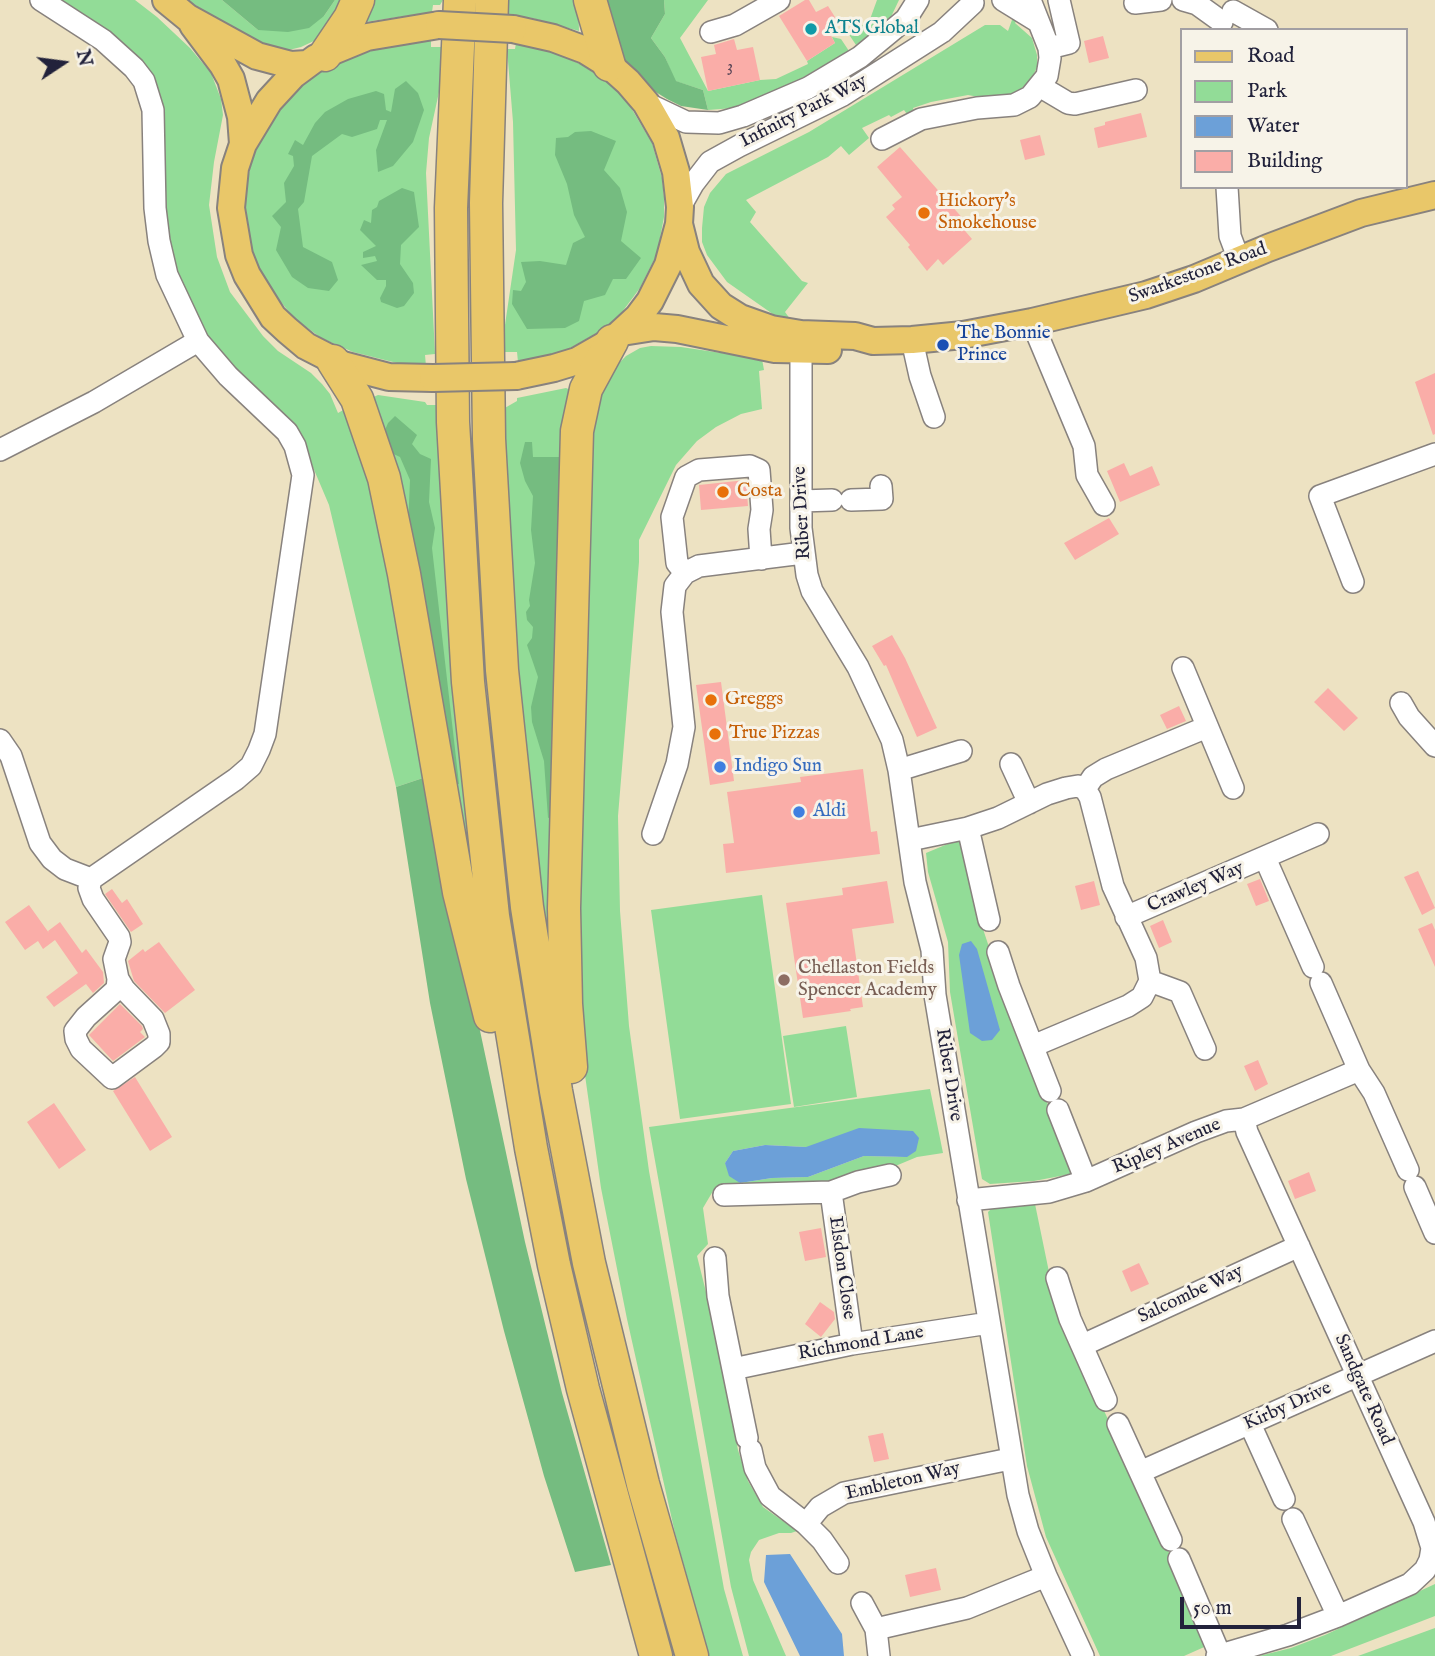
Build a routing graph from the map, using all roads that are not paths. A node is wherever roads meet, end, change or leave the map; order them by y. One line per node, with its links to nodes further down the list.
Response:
1 (41, 0): 37 (street)
2 (166, 0): 18 (main road)
3 (358, 0): 23 (highway)
4 (460, 0): 84 (highway)
5 (492, 0): 87 (highway)
6 (590, 0): 24 (highway)
7 (779, 0): 21 (street)
8 (918, 0): 27 (street, Infinity Park Way)
9 (949, 0): 15 (street)
10 (1003, 0): 19 (street)
11 (1030, 0): 19 (street)
12 (1059, 0): 22 (street)
13 (1161, 0): 16 (street)
14 (1183, 0): 17 (street)
15 (979, 2): 32 (street, Infinity Park Way)
16 (1135, 3)
17 (1227, 16): 20 (street)
18 (188, 18): 23 (main road); 29 (main road)
19 (1037, 22): 22 (street)
20 (1261, 27)
21 (711, 32)
22 (1049, 48): 25 (street)
23 (316, 59): 24 (main road, bridge); 29 (main road)
24 (609, 65): 27 (main road)
25 (1041, 87): 26 (street); 28 (street)
26 (1136, 90)
27 (646, 103): 32 (main road)
28 (882, 139)
29 (243, 144): 39 (main road)
30 (1227, 189): 33 (street)
31 (1435, 195): 33 (main road, Swarkestone Road)
32 (679, 215): 35 (main road); 38 (main road, Swarkestone Road)
33 (1239, 260): 34 (main road, Swarkestone Road)
34 (1032, 323): 36 (main road, Swarkestone Road); 45 (street)
35 (617, 337): 38 (main road, Swarkestone Road); 39 (main road, bridge); 87 (highway)
36 (912, 340): 38 (main road, Swarkestone Road); 40 (street)
37 (198, 341): 41 (street); 66 (street)
38 (800, 342): 44 (street, Riber Drive)
39 (333, 361): 84 (highway)
40 (934, 417)
41 (0, 450)
42 (1435, 454): 49 (street)
43 (881, 486): 44 (street)
44 (801, 501): 46 (street, Riber Drive)
45 (1104, 505)
46 (803, 553): 47 (street); 57 (street, Riber Drive)
47 (761, 559): 48 (street); 48 (street)
48 (685, 573): 62 (street)
49 (1353, 582)
50 (1183, 668): 52 (street)
51 (1401, 703): 54 (street)
52 (1207, 727): 58 (street); 59 (street)
53 (0, 740): 66 (street)
54 (1435, 746)
55 (961, 751): 57 (street)
56 (1012, 764): 60 (street)
57 (899, 770): 64 (street, Riber Drive)
58 (1233, 788)
59 (1085, 789): 60 (street); 67 (street)
60 (1029, 803): 61 (street)
61 (968, 828): 64 (street); 68 (street)
62 (653, 834)
63 (1318, 834): 65 (street, Crawley Way)
64 (910, 840): 80 (street, Riber Drive)
65 (1265, 858): 67 (street, Crawley Way); 74 (street, Crawley Way)
66 (91, 879): 70 (street)
67 (1126, 918): 71 (street)
68 (989, 920)
69 (998, 952): 72 (street)
70 (118, 979): 70 (street)
71 (1150, 981): 72 (street); 73 (street)
72 (1033, 1046): 77 (street)
73 (1205, 1049)
74 (1359, 1070): 75 (street, Ripley Avenue); 81 (street)
75 (1244, 1119): 77 (street, Ripley Avenue); 82 (street, Sandgate Road)
76 (890, 1175): 78 (street, Elsdon Close)
77 (1086, 1181): 80 (street, Ripley Avenue)
78 (831, 1192): 79 (street, Elsdon Close); 89 (street, Elsdon Close)
79 (724, 1195)
80 (968, 1199): 86 (street, Riber Drive)
81 (1435, 1233)
82 (1298, 1246): 90 (street, Salcombe Way); 92 (street, Sandgate Road)
83 (715, 1258): 91 (street)
84 (554, 1265): 105 (highway)
85 (1057, 1278): 90 (street)
86 (989, 1322): 89 (street, Richmond Lane); 96 (street, Riber Drive)
87 (604, 1328): 106 (highway)
88 (1435, 1341): 92 (street, Kirby Drive)
89 (852, 1345): 91 (street, Richmond Lane)
90 (1083, 1345): 93 (street)
91 (733, 1369): 98 (street)
92 (1357, 1376): 95 (street, Kirby Drive); 102 (street, Sandgate Road)
93 (1106, 1400)
94 (1118, 1424): 97 (street)
95 (1250, 1424): 97 (street, Kirby Drive); 102 (street)
96 (1010, 1459): 98 (street, Embleton Way); 100 (street, Riber Drive)
97 (1140, 1472): 104 (street)
98 (806, 1524): 99 (street)
99 (838, 1563)
100 (1046, 1576): 103 (street); 108 (street, Riber Drive)
101 (862, 1603): 103 (street)
102 (1338, 1616): 104 (street, Sandgate Road)
103 (876, 1629): 107 (street)
104 (1218, 1655)
105 (656, 1656)
106 (692, 1656)
107 (879, 1656)
108 (1083, 1656)

